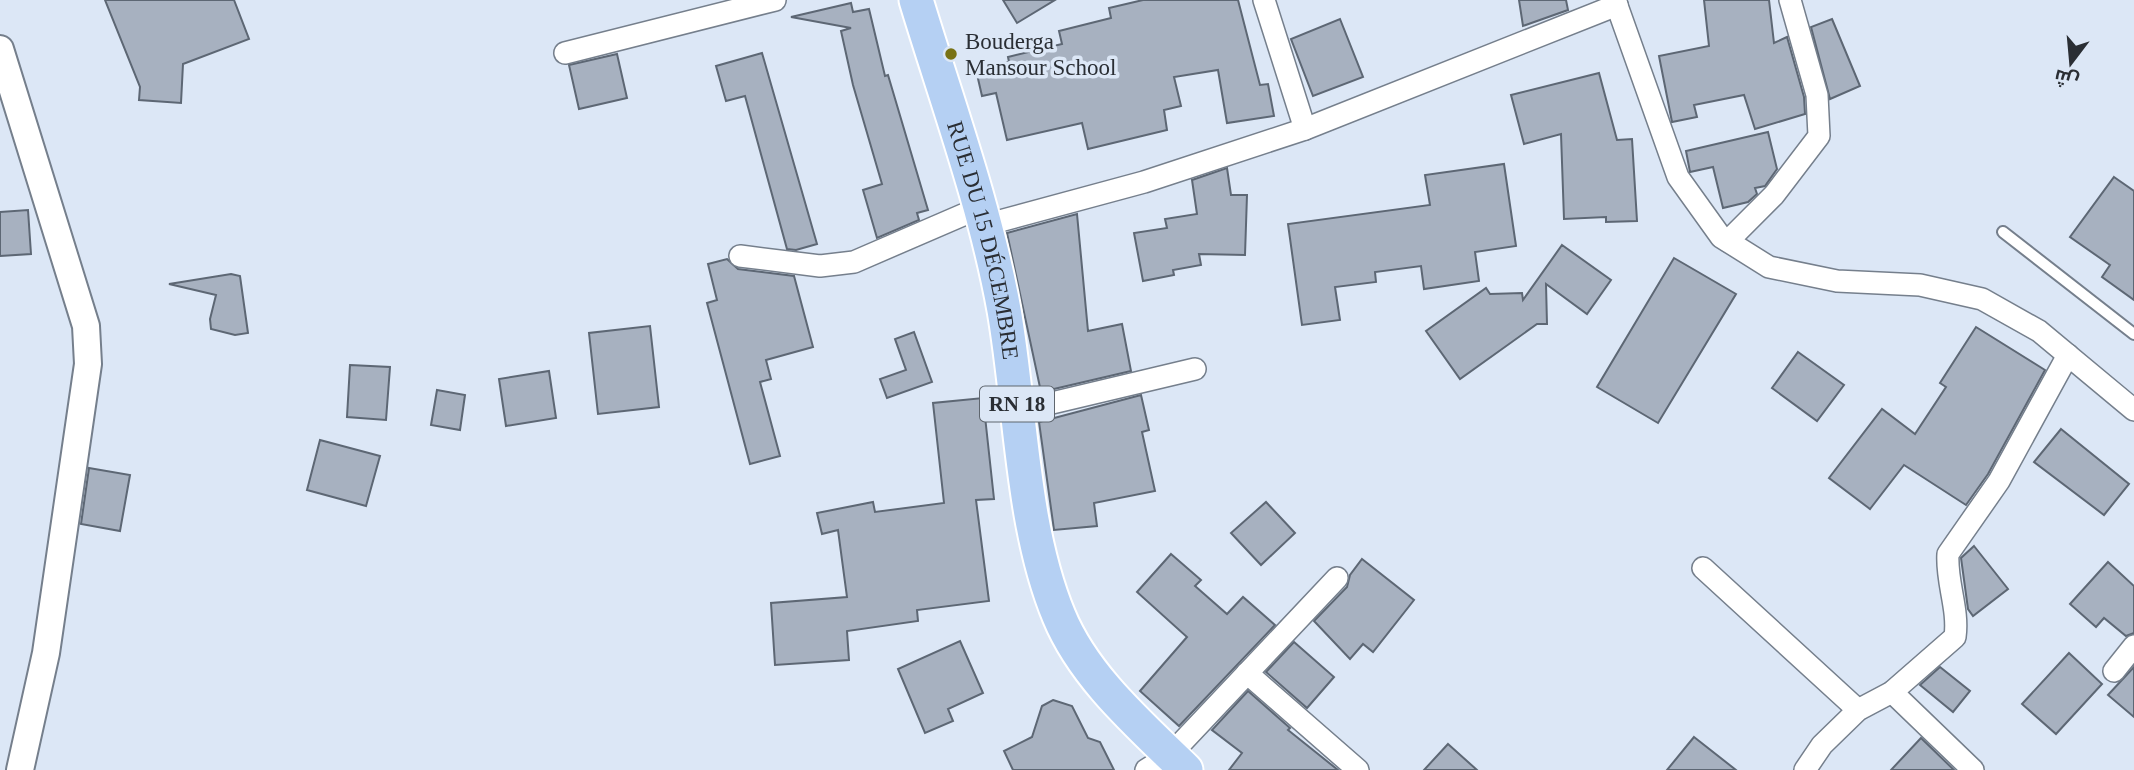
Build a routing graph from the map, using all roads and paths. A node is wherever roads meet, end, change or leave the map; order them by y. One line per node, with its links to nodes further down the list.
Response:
1 (775, 0): 7 (street)
2 (916, 0): 9 (main road, RUE DU 15 DÉCEMBRE / RN 18)
3 (1264, 0): 8 (street)
4 (1790, 0): 11 (street)
5 (1616, 2): 8 (street); 11 (street)
6 (0, 49): 26 (street)
7 (565, 53)
8 (1305, 129): 9 (street)
9 (982, 216): 12 (street); 17 (main road, RUE DU 15 DÉCEMBRE / RN 18)
10 (2003, 232): 13 (lane)
11 (1728, 241): 14 (street)
12 (740, 256)
13 (2134, 334)
14 (2068, 355): 16 (street); 23 (street)
15 (1195, 369): 17 (street)
16 (2134, 410)
17 (1018, 411): 25 (main road, RUE DU 15 DÉCEMBRE / RN 18)
18 (1703, 569): 24 (street)
19 (1337, 578): 22 (street)
20 (2134, 646): 21 (street)
21 (2114, 671)
22 (1248, 673): 25 (street); 27 (street)
23 (1892, 692): 24 (street); 29 (street)
24 (1858, 710): 28 (street)
25 (1167, 765)
26 (20, 770)
27 (1358, 770)
28 (1805, 770)
29 (1973, 770)

